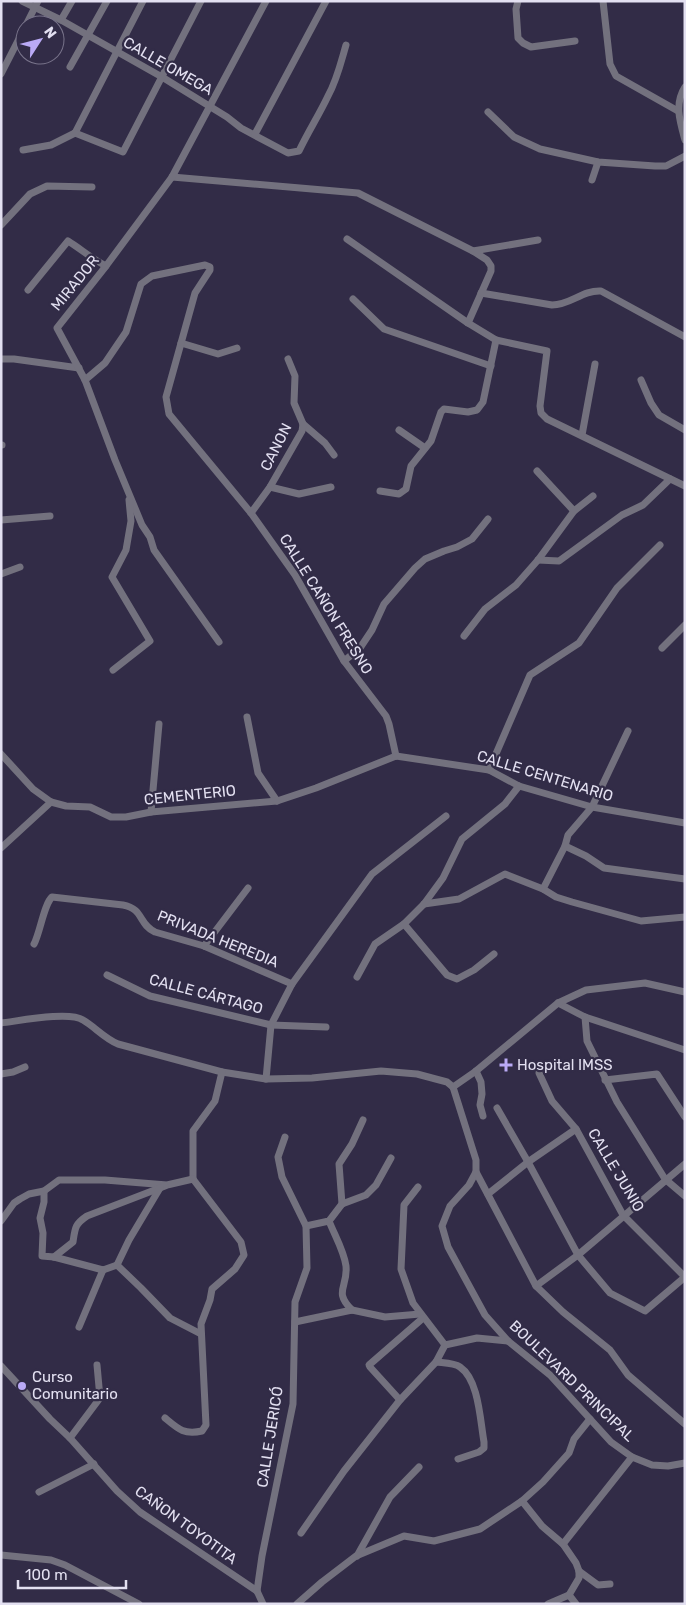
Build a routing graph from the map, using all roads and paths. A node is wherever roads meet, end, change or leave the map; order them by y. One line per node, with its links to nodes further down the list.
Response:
1 (22, 1): 10 (street, CALLE OMEGA)
2 (72, 1): 12 (street)
3 (107, 1): 14 (street)
4 (143, 1): 18 (street)
5 (201, 1): 21 (street)
6 (266, 1): 23 (street, MIRADOR)
7 (326, 1): 27 (street)
8 (518, 1): 15 (street)
9 (603, 1): 24 (street)
10 (36, 5): 11 (street, CALLE OMEGA)
11 (53, 15)
12 (65, 15)
13 (65, 22): 14 (street, CALLE OMEGA)
14 (89, 36): 18 (street, CALLE OMEGA); 19 (street)
15 (576, 41)
16 (346, 45): 27 (street, CALLE OMEGA)
17 (15, 47): 20 (street)
18 (117, 51): 21 (street, CALLE OMEGA); 26 (street)
19 (70, 67)
20 (1, 74)
21 (162, 77): 23 (street, CALLE OMEGA); 26 (street)
22 (685, 87): 24 (street)
23 (210, 106): 27 (street, CALLE OMEGA); 32 (street, MIRADOR)
24 (678, 111): 28 (street)
25 (488, 112): 31 (street)
26 (75, 133): 29 (street)
27 (254, 134)
28 (685, 140)
29 (23, 150)
30 (685, 156): 31 (street)
31 (598, 162): 33 (street)
32 (172, 177): 38 (street); 39 (street, MIRADOR)
33 (592, 180)
34 (92, 187): 35 (street)
35 (1, 225)
36 (347, 239): 43 (street)
37 (538, 240): 38 (street)
38 (473, 251): 41 (street)
39 (106, 266): 40 (street); 52 (street, MIRADOR)
40 (28, 290)
41 (481, 293): 43 (street); 44 (street)
42 (353, 299): 51 (street)
43 (468, 323): 45 (street)
44 (685, 337)
45 (496, 340): 51 (street); 58 (street)
46 (181, 343): 47 (street); 53 (street, CALLE CAÑON FRESNO); 70 (street, CALLE CAÑON FRESNO)
47 (237, 348)
48 (1, 359): 52 (street)
49 (288, 359): 55 (street, CANON)
50 (595, 364): 58 (street)
51 (491, 366): 59 (street)
52 (79, 368): 53 (street, MIRADOR)
53 (85, 380): 67 (street, MIRADOR)
54 (641, 380): 57 (street)
55 (303, 424): 60 (street); 64 (street, CANON)
56 (399, 430): 59 (street)
57 (685, 430)
58 (582, 435): 62 (street)
59 (425, 448): 66 (street)
60 (334, 455)
61 (537, 471): 69 (street)
62 (670, 478): 63 (street); 75 (street)
63 (685, 486)
64 (270, 487): 65 (street); 70 (street, CANON)
65 (331, 487)
66 (380, 491)
67 (129, 492): 80 (street, MIRADOR); 83 (street)
68 (593, 496): 69 (street)
69 (574, 511): 75 (street)
70 (251, 513): 82 (street, CALLE CAÑON FRESNO)
71 (50, 516): 73 (street)
72 (488, 519): 82 (street)
73 (1, 520)
74 (660, 545): 89 (street)
75 (538, 560): 79 (street)
76 (20, 567): 77 (street)
77 (1, 574)
78 (684, 629): 81 (street)
79 (464, 636)
80 (219, 642)
81 (662, 648)
82 (344, 661): 88 (street, CALLE CAÑON FRESNO)
83 (113, 670)
84 (247, 717): 91 (street)
85 (159, 724): 94 (street)
86 (628, 731): 93 (street)
87 (1, 754): 92 (street, CEMENTERIO)
88 (396, 756): 89 (street, CALLE CENTENARIO); 91 (street, CEMENTERIO)
89 (489, 770): 90 (street, CALLE CENTENARIO)
90 (519, 786): 93 (street, CALLE CENTENARIO); 102 (street)
91 (277, 801): 94 (street, CEMENTERIO)
92 (51, 802): 94 (street, CEMENTERIO); 98 (street)
93 (592, 807): 96 (street, CALLE CENTENARIO); 97 (street)
94 (151, 812)
95 (446, 816): 110 (street)
96 (685, 823)
97 (565, 846): 99 (street); 101 (street)
98 (1, 848)
99 (685, 879)
100 (248, 888): 106 (street)
101 (543, 888): 102 (street); 103 (street)
102 (424, 904): 104 (street)
103 (685, 917)
104 (404, 924): 107 (street); 109 (street)
105 (34, 944): 106 (street, PRIVADA HEREDIA)
106 (204, 946): 110 (street, PRIVADA HEREDIA)
107 (494, 954)
108 (107, 975): 115 (street, CALLE CÁRTAGO)
109 (357, 977)
110 (292, 984): 115 (street)
111 (685, 992): 112 (street)
112 (558, 1004): 113 (street); 120 (street)
113 (586, 1017): 117 (street); 124 (street)
114 (1, 1023): 121 (street)
115 (271, 1025): 116 (street, CALLE CÁRTAGO); 123 (street)
116 (326, 1027)
117 (685, 1050)
118 (540, 1066): 130 (street, CALLE JUNIO)
119 (25, 1067): 122 (street)
120 (476, 1071): 125 (street); 127 (street)
121 (222, 1072): 123 (street); 136 (street)
122 (1, 1074)
123 (266, 1079): 125 (street)
124 (605, 1080): 128 (street); 137 (street)
125 (453, 1087): 135 (street)
126 (497, 1108): 133 (street)
127 (483, 1116)
128 (685, 1117)
129 (363, 1120): 143 (street)
130 (576, 1129): 133 (street); 144 (street, CALLE JUNIO)
131 (285, 1137): 147 (street)
132 (391, 1158): 143 (street)
133 (528, 1162): 141 (street); 148 (street)
134 (685, 1164): 137 (street)
135 (476, 1172): 141 (street); 159 (street, BOULEVARD PRINCIPAL)
136 (193, 1179): 139 (street); 158 (street)
137 (665, 1179): 142 (street); 144 (street)
138 (418, 1186): 155 (street)
139 (164, 1187): 140 (street); 149 (street); 150 (street)
140 (44, 1191): 145 (street); 149 (street)
141 (488, 1194): 153 (street)
142 (685, 1196)
143 (342, 1204): 146 (street)
144 (624, 1215): 148 (street); 152 (street, CALLE JUNIO)
145 (1, 1221)
146 (329, 1222): 147 (street); 154 (street)
147 (306, 1226): 156 (street, CALLE JERICÓ)
148 (578, 1255): 152 (street); 153 (street)
149 (54, 1257): 151 (street)
150 (116, 1265): 151 (street); 158 (street)
151 (103, 1270): 157 (street)
152 (685, 1277)
153 (536, 1286): 167 (street)
154 (352, 1310): 155 (street); 156 (street)
155 (421, 1316): 160 (street); 164 (street)
156 (295, 1322): 182 (street, CALLE JERICÓ)
157 (79, 1328)
158 (201, 1334): 165 (street)
159 (508, 1341): 160 (street); 166 (street, BOULEVARD PRINCIPAL)
160 (445, 1345): 161 (street)
161 (436, 1362): 164 (street); 170 (street)
162 (98, 1365): 168 (street)
163 (1, 1366): 168 (street, CAÑON TOYOTITA)
164 (400, 1400): 176 (street)
165 (165, 1418)
166 (590, 1419): 169 (street, BOULEVARD PRINCIPAL); 175 (street)
167 (685, 1424)
168 (70, 1438): 172 (street, CAÑON TOYOTITA)
169 (632, 1457): 171 (street, BOULEVARD PRINCIPAL); 177 (street)
170 (458, 1459)
171 (685, 1463)
172 (94, 1464): 174 (street); 182 (street, CAÑON TOYOTITA)
173 (419, 1467): 179 (street)
174 (39, 1492)
175 (522, 1501): 177 (street); 179 (street)
176 (301, 1533)
177 (563, 1544): 180 (street)
178 (1, 1555): 184 (street)
179 (356, 1556): 186 (street)
180 (579, 1571): 181 (street); 183 (street)
181 (610, 1584)
182 (258, 1591): 185 (street)
183 (569, 1595): 187 (street); 188 (street)
184 (139, 1604)
185 (263, 1604)
186 (297, 1604)
187 (548, 1604)
188 (576, 1604)

